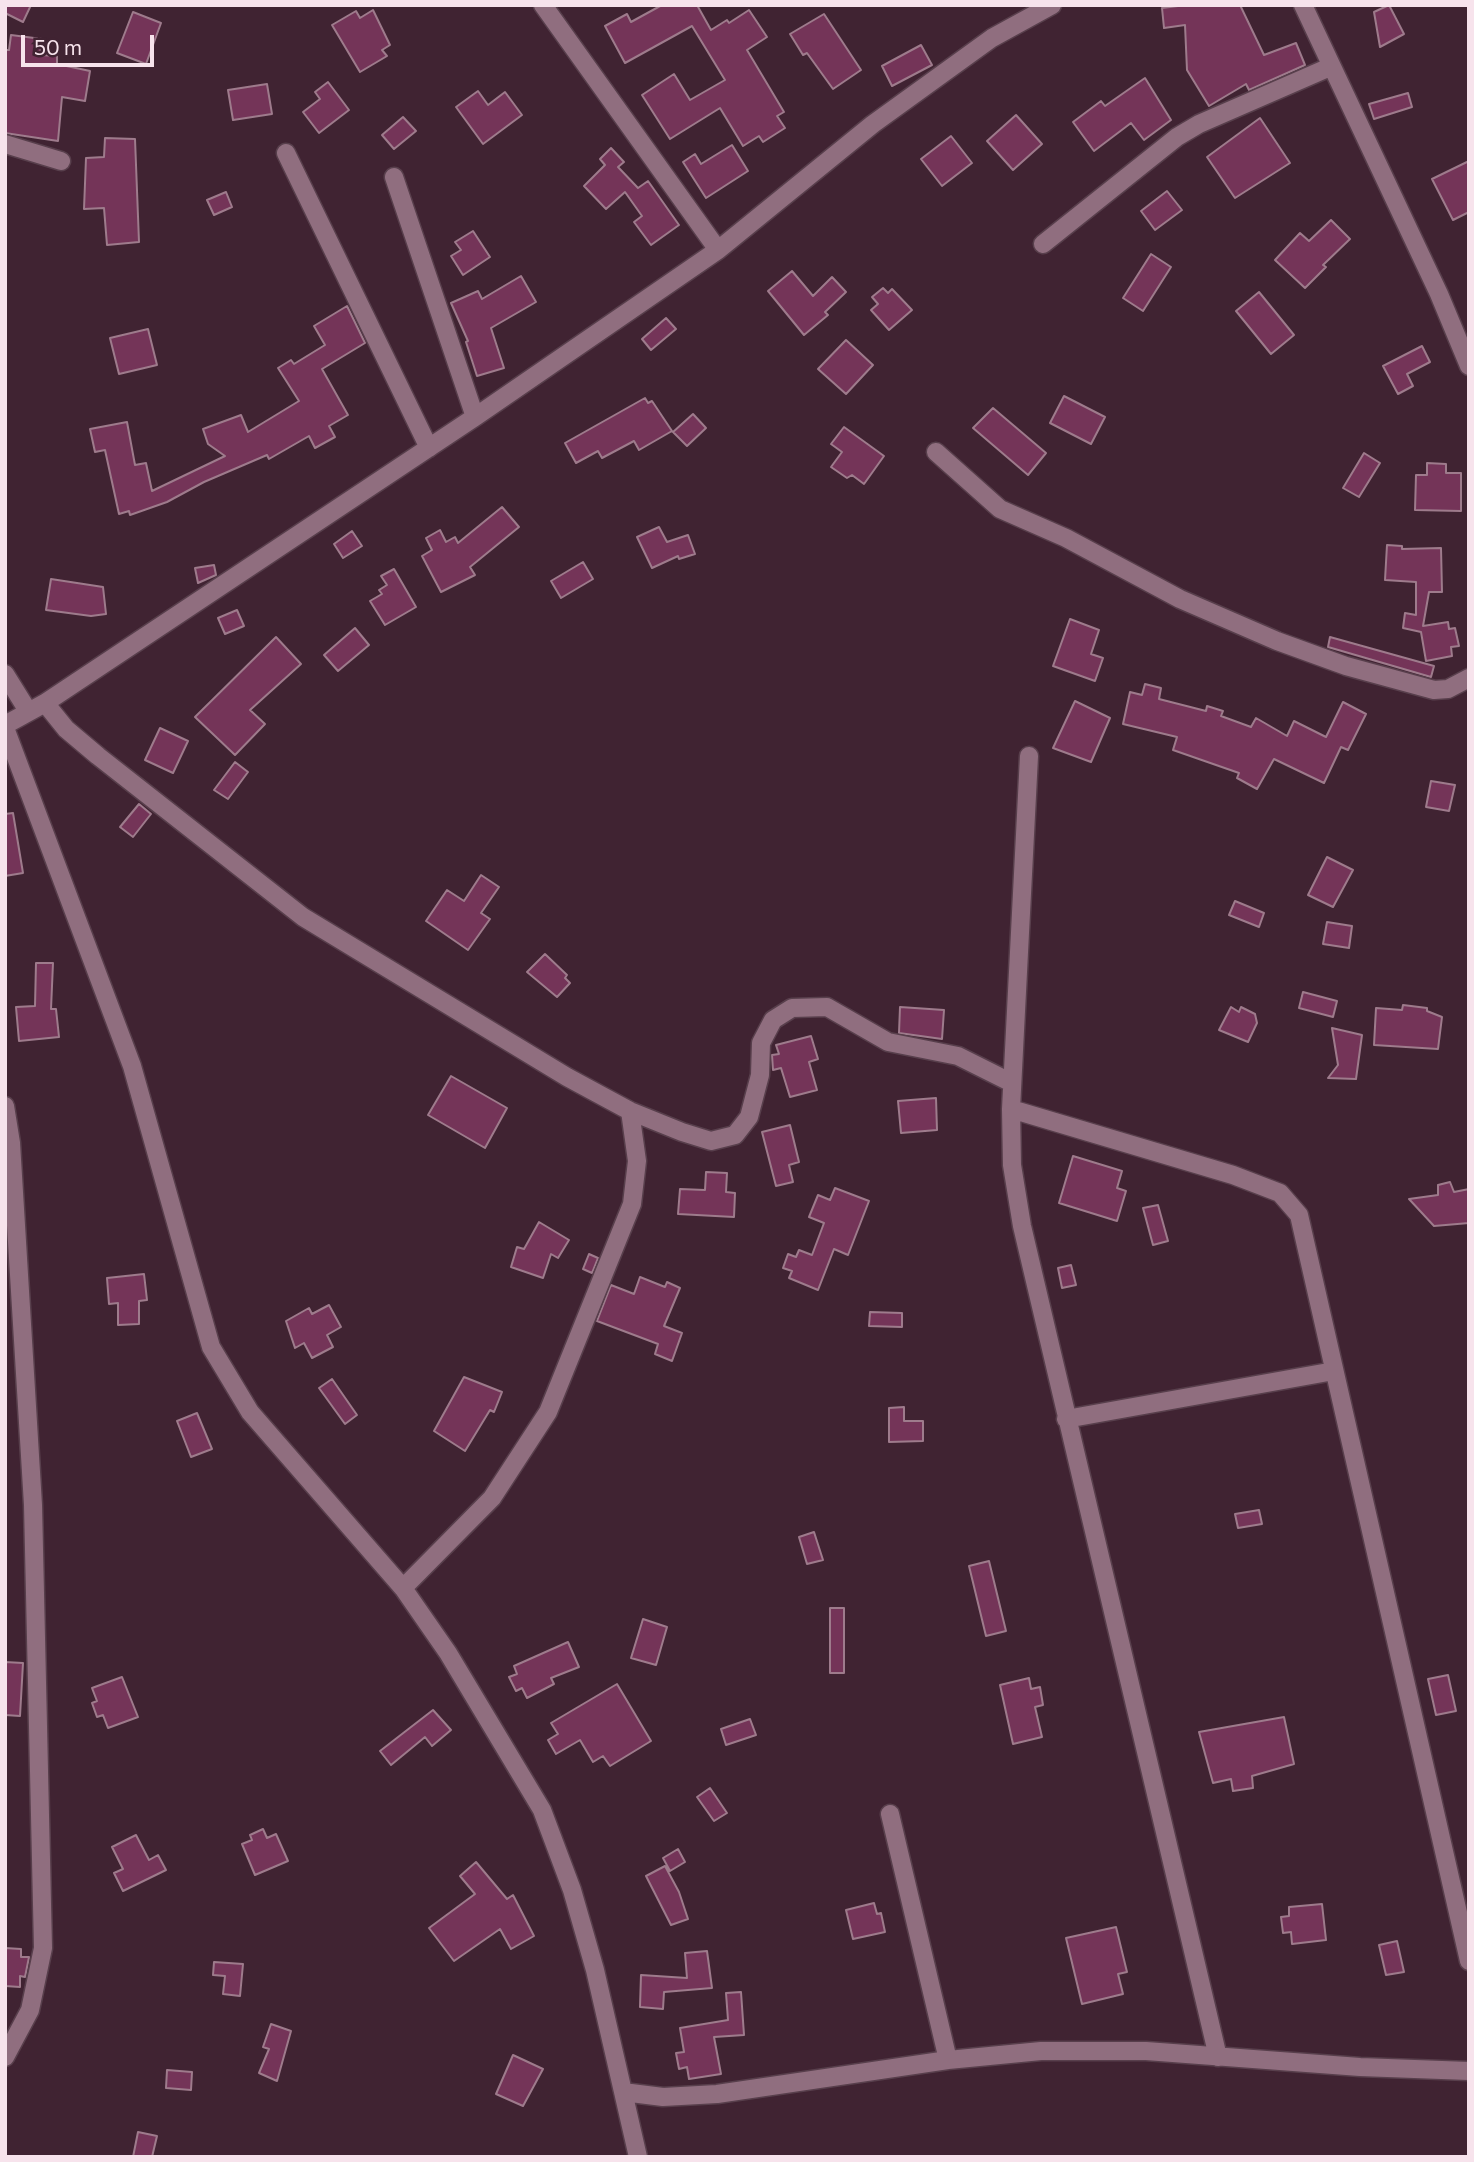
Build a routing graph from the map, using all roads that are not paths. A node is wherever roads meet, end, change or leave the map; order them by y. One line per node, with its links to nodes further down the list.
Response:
1 (542, 5): 10 (street)
2 (1052, 5): 10 (street)
3 (1303, 5): 4 (street)
4 (1330, 67): 9 (street); 11 (street)
5 (5, 144): 7 (street)
6 (286, 153): 13 (street)
7 (61, 161)
8 (394, 177): 12 (street)
9 (1043, 244)
10 (718, 250): 12 (street)
11 (1469, 366)
12 (475, 417): 13 (street)
13 (429, 448): 17 (street)
14 (936, 452): 16 (street)
15 (5, 674): 18 (street)
16 (1469, 678)
17 (45, 703): 18 (street); 24 (street)
18 (28, 711): 19 (street)
19 (5, 727): 27 (street)
20 (1029, 756): 21 (street)
21 (1012, 1083): 23 (street); 24 (street)
22 (5, 1106): 30 (street)
23 (1011, 1108): 25 (street); 26 (street)
24 (630, 1111): 27 (street)
25 (1334, 1371): 26 (street); 29 (street)
26 (1066, 1419): 31 (street)
27 (402, 1588): 34 (street)
28 (890, 1814): 32 (street)
29 (1469, 1961)
30 (5, 2057)
31 (1218, 2057): 32 (street); 33 (street)
32 (948, 2060): 34 (street)
33 (1469, 2071)
34 (623, 2092): 35 (street)
35 (638, 2157)

